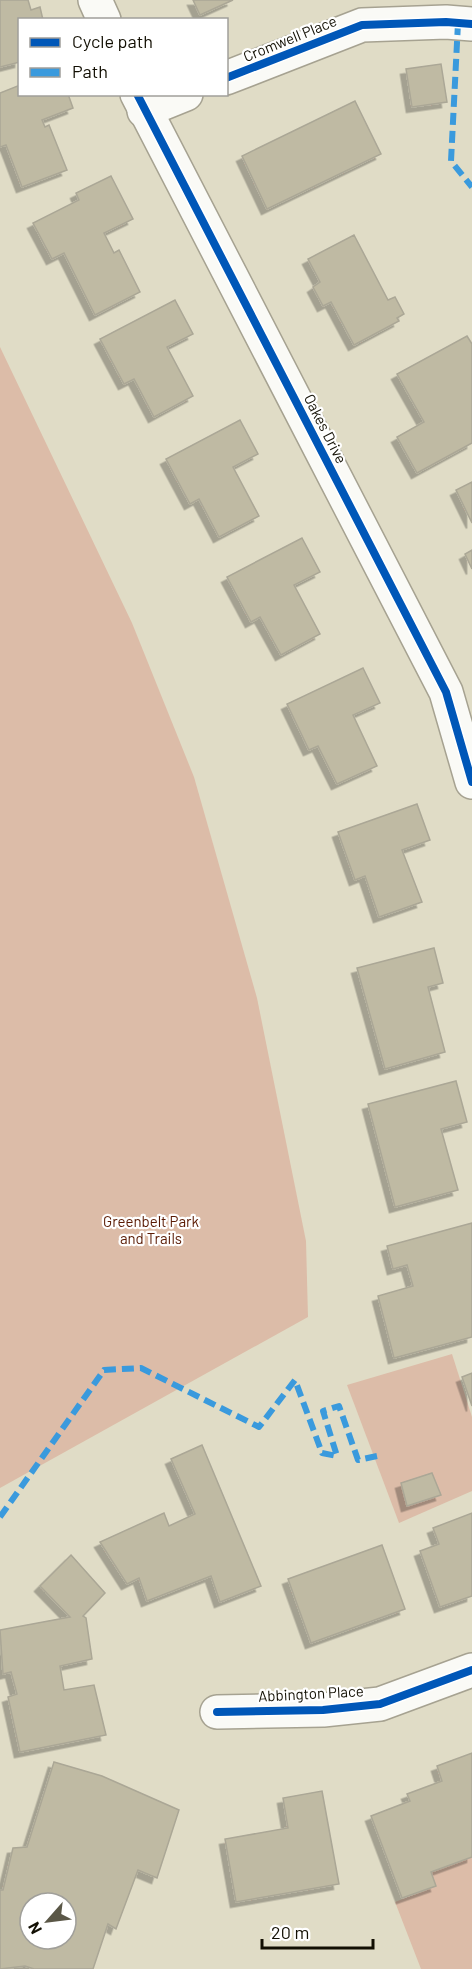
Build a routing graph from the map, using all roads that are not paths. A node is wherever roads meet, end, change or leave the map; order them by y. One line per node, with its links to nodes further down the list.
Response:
1 (95, 0): 2 (street)
2 (103, 18)
3 (472, 24): 4 (street, Cromwell Place)
4 (228, 77)
5 (176, 96): 6 (street)
6 (141, 103): 7 (street, Oakes Drive)
7 (472, 782)
8 (472, 1670): 9 (street, Abbington Place)
9 (217, 1712)

